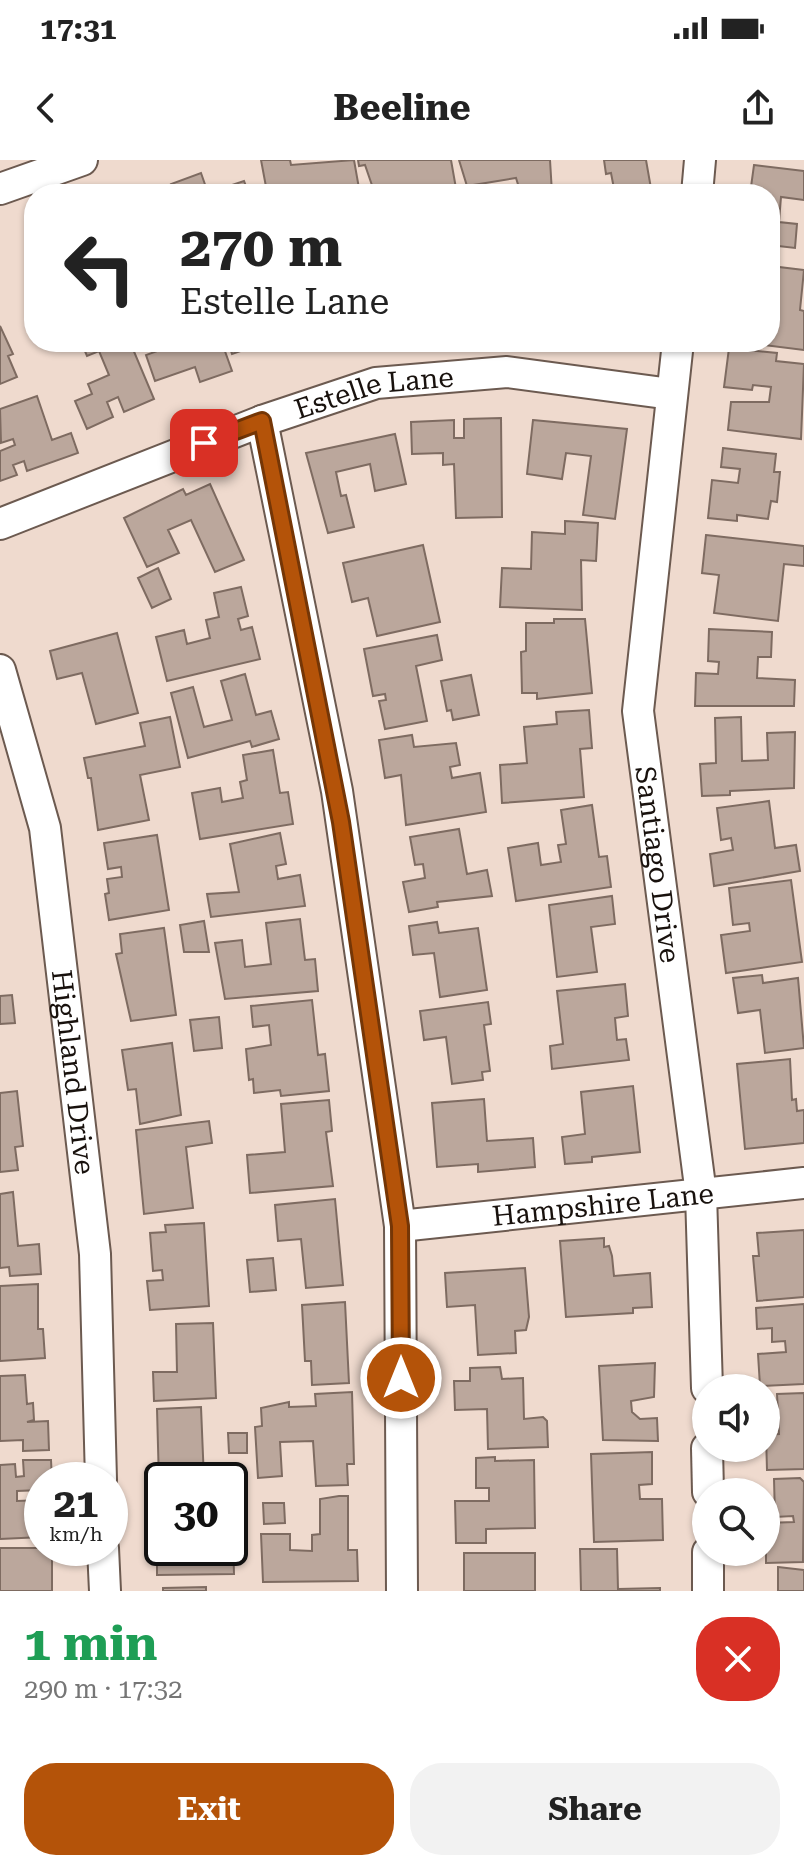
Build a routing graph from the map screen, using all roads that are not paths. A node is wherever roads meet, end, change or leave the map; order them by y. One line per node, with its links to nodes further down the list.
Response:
1 (82, 160): 4 (street)
2 (700, 160): 3 (street)
3 (698, 184)
4 (0, 189)
5 (677, 352): 6 (street, Santiago Drive)
6 (671, 394): 7 (street, Estelle Lane); 11 (street, Santiago Drive)
7 (262, 421): 8 (street, Estelle Lane); 12 (street)
8 (0, 524)
9 (0, 670): 14 (street, Highland Drive)
10 (804, 1183): 11 (street, Hampshire Lane)
11 (701, 1194): 12 (street, Hampshire Lane); 13 (street, Santiago Drive)
12 (400, 1226): 18 (street)
13 (707, 1374)
14 (101, 1462)
15 (104, 1566): 17 (street)
16 (708, 1566): 19 (street)
17 (105, 1591)
18 (402, 1591)
19 (708, 1591)

